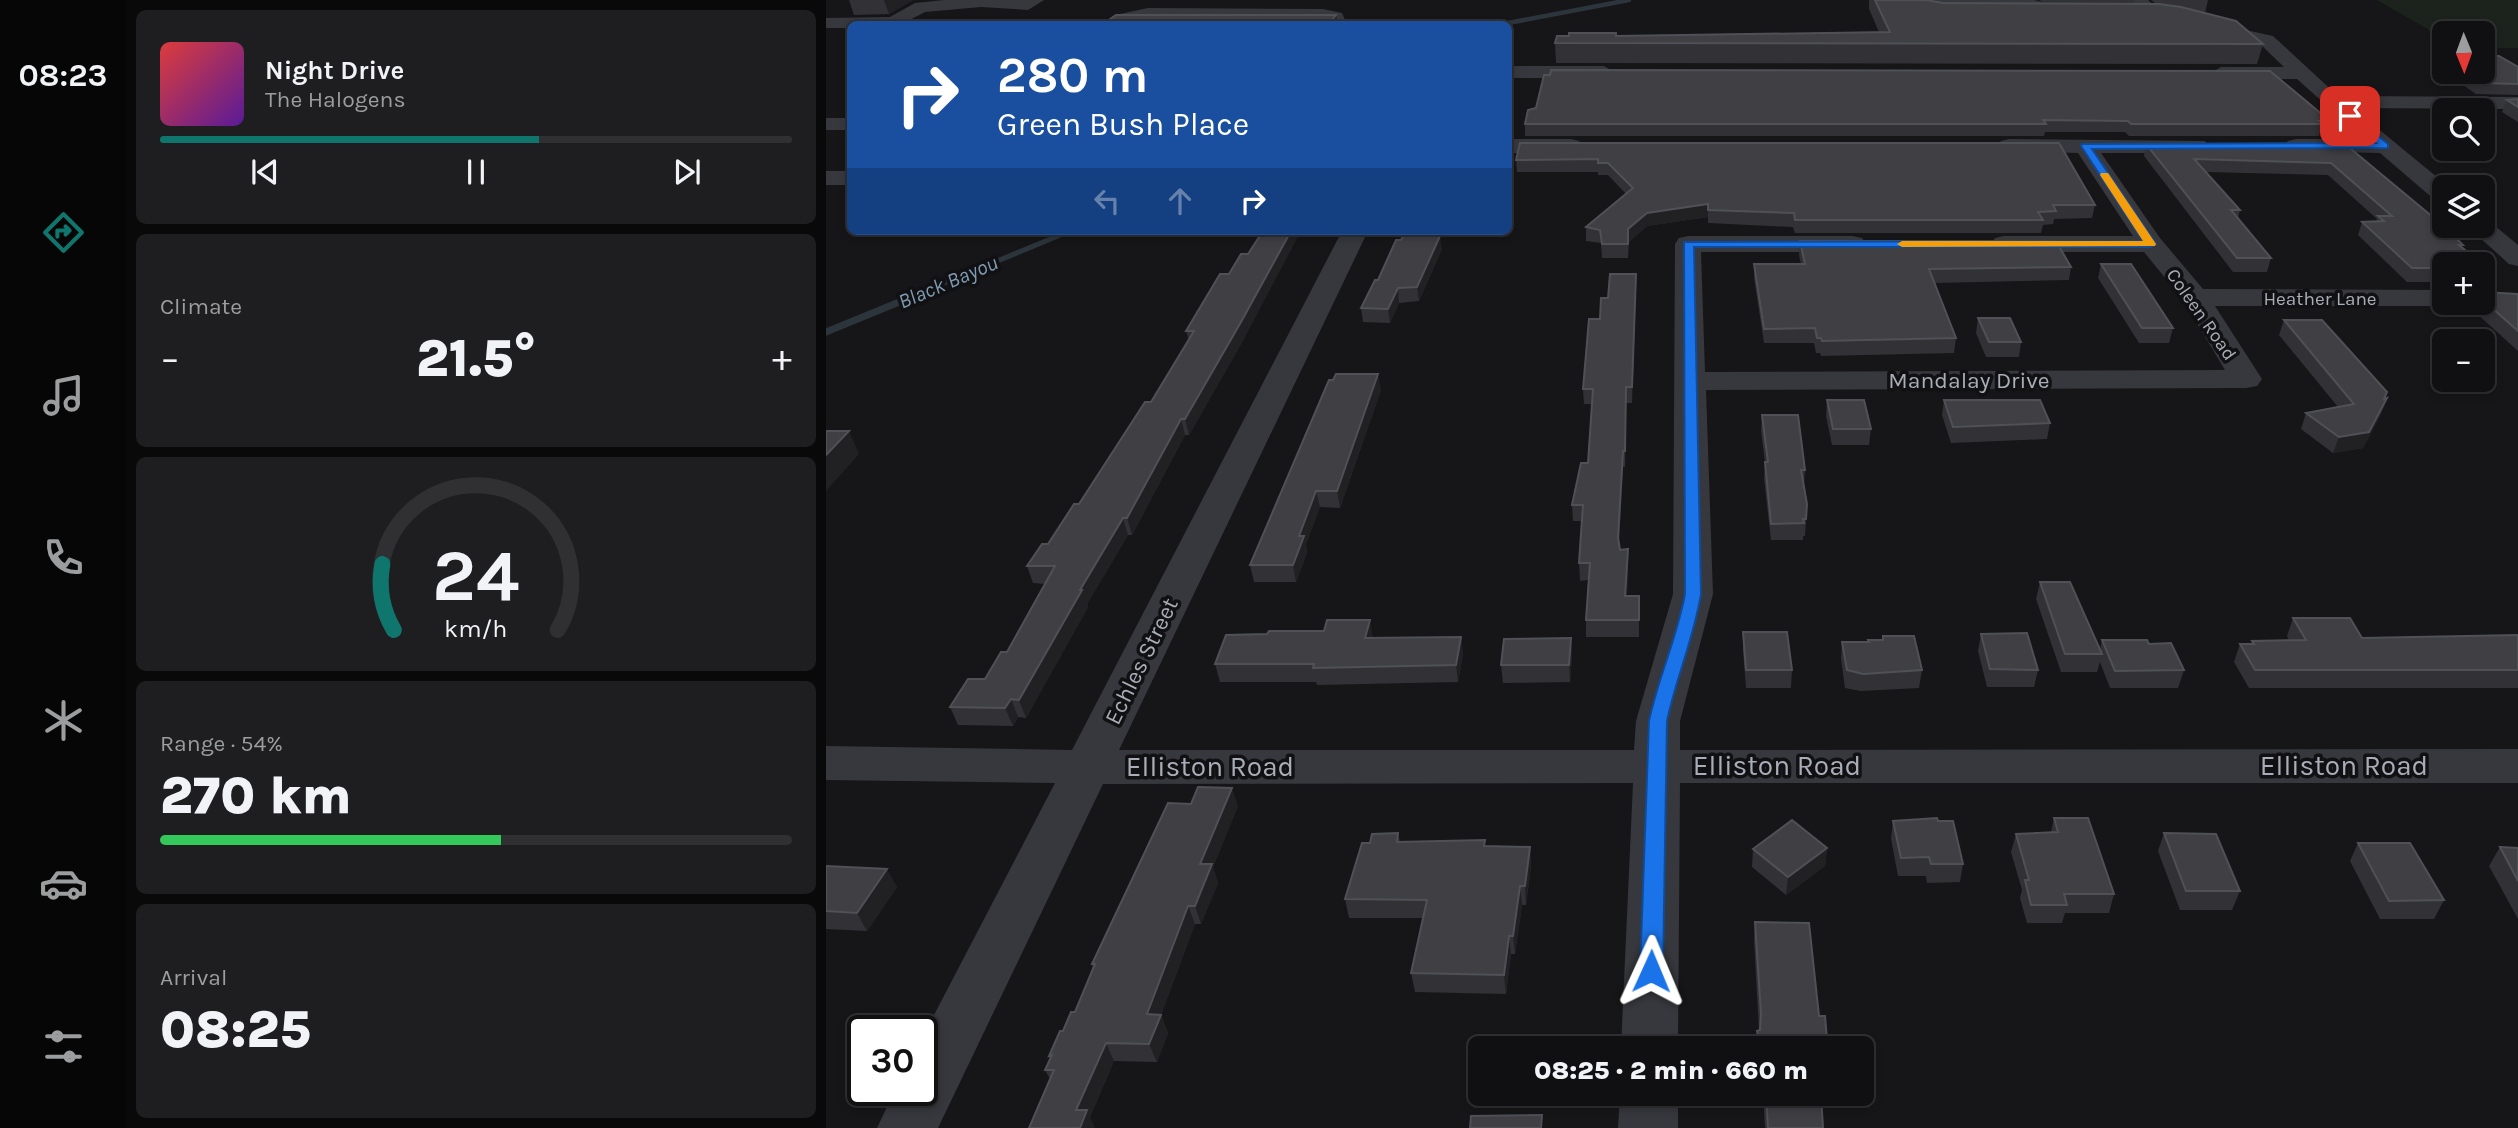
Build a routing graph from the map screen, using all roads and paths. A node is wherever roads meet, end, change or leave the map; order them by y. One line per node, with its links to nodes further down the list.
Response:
1 (1035, 0): 4 (street)
2 (2138, 0): 8 (street)
3 (826, 9): 4 (street)
4 (927, 10): 5 (street); 10 (street)
5 (972, 13): 9 (street); 11 (street)
6 (2054, 15): 6 (street)
7 (2128, 15): 8 (street)
8 (2155, 16): 19 (street)
9 (996, 19)
10 (896, 21)
11 (957, 21)
12 (1118, 21): 13 (street)
13 (1336, 21)
14 (826, 23): 15 (street)
15 (847, 23)
16 (1512, 72): 17 (street)
17 (1620, 72)
18 (2205, 73): 19 (street)
19 (2303, 73): 20 (street)
20 (2333, 102): 21 (street); 30 (street)
21 (2518, 103)
22 (826, 124): 23 (street)
23 (847, 124)
24 (1512, 146): 25 (street)
25 (1591, 146)
26 (1989, 146): 27 (street)
27 (2085, 146): 28 (street); 38 (street, Coleen Road)
28 (2221, 146)
29 (2276, 146): 30 (street)
30 (2385, 146): 33 (street)
31 (826, 178): 32 (street)
32 (847, 178)
33 (2432, 185)
34 (1353, 235): 46 (street, Echles Street)
35 (2494, 238): 39 (street)
36 (1878, 244): 43 (street)
37 (1974, 244): 38 (street)
38 (2151, 244): 40 (street, Coleen Road)
39 (2518, 258)
40 (2195, 297): 41 (street, Heather Lane); 42 (street, Coleen Road)
41 (2432, 298)
42 (2246, 379): 43 (street, Mandalay Drive)
43 (1692, 381): 45 (street)
44 (826, 763): 46 (street, Elliston Road)
45 (1656, 765): 46 (street, Elliston Road); 47 (street, Elliston Road); 48 (street)
46 (1088, 766): 50 (street, Echles Street)
47 (2518, 766)
48 (1650, 1036)
49 (1649, 1106): 51 (street)
50 (907, 1128)
51 (1648, 1128)

